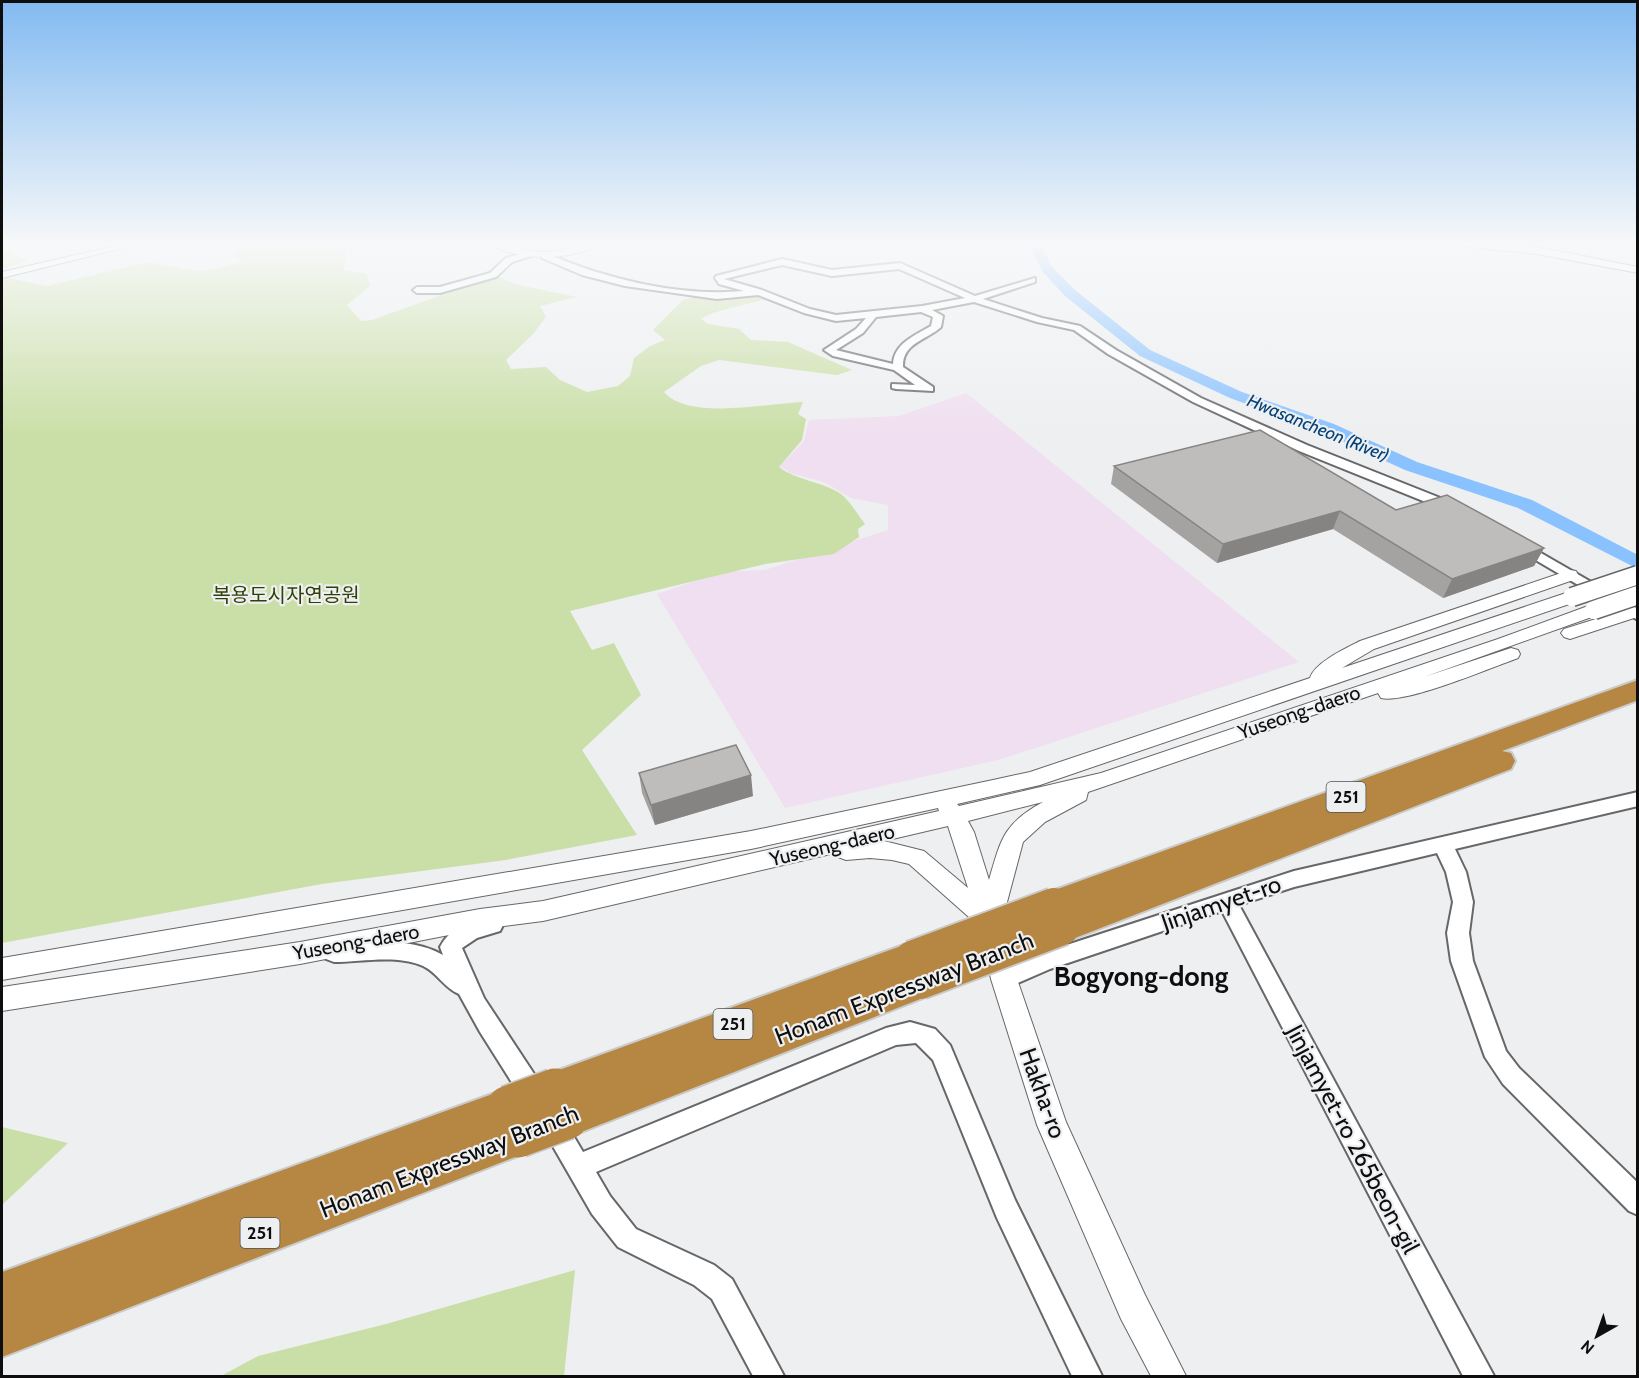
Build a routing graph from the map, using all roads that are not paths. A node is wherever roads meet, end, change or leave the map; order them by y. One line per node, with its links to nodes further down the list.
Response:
1 (801, 307): 5 (street)
2 (931, 307): 4 (street)
3 (1000, 307): 8 (street)
4 (922, 309): 5 (street); 6 (street)
5 (872, 314): 6 (street)
6 (898, 368): 7 (street)
7 (896, 386)
8 (1468, 516)
9 (1508, 538): 10 (street)
10 (1570, 575): 13 (street); 14 (street)
11 (1638, 575): 14 (street, Yuseong-daero, bridge)
12 (1638, 594): 17 (street, Yuseong-daero, bridge)
13 (1634, 615): 17 (street)
14 (1310, 685): 20 (street, Yuseong-daero)
15 (1638, 689): 25 (highway, Honam Expressway Branch / 251)
16 (1638, 708): 25 (highway, Honam Expressway Branch / 251)
17 (1309, 709): 18 (street, Yuseong-daero)
18 (1104, 780): 20 (street, Yuseong-daero); 26 (street)
19 (1638, 799): 21 (street, Jinjamyet-ro)
20 (948, 808): 22 (street, Yuseong-daero); 26 (street, Hakha-ro); 28 (street, Yuseong-daero)
21 (1442, 843): 23 (street, Jinjamyet-ro); 34 (street)
22 (773, 859): 24 (street, Yuseong-daero); 26 (street)
23 (1227, 902): 29 (street, Jinjamyet-ro); 40 (street, Jinjamyet-ro 265beon-gil)
24 (543, 911): 27 (street, Yuseong-daero); 31 (street)
25 (1058, 916): 32 (highway, Honam Expressway Branch / 251, bridge)
26 (990, 921): 29 (street, Hakha-ro)
27 (300, 953): 30 (street, Yuseong-daero); 31 (street)
28 (2, 969)
29 (1004, 979): 39 (street, Hakha-ro)
30 (2, 999)
31 (474, 999): 33 (street)
32 (514, 1121): 35 (highway, Honam Expressway Branch / 251); 36 (highway, Honam Expressway Branch / 251)
33 (578, 1167): 37 (street); 38 (street)
34 (1638, 1202)
35 (2, 1296)
36 (2, 1332)
37 (769, 1377)
38 (1087, 1377)
39 (1169, 1377)
40 (1479, 1377)

